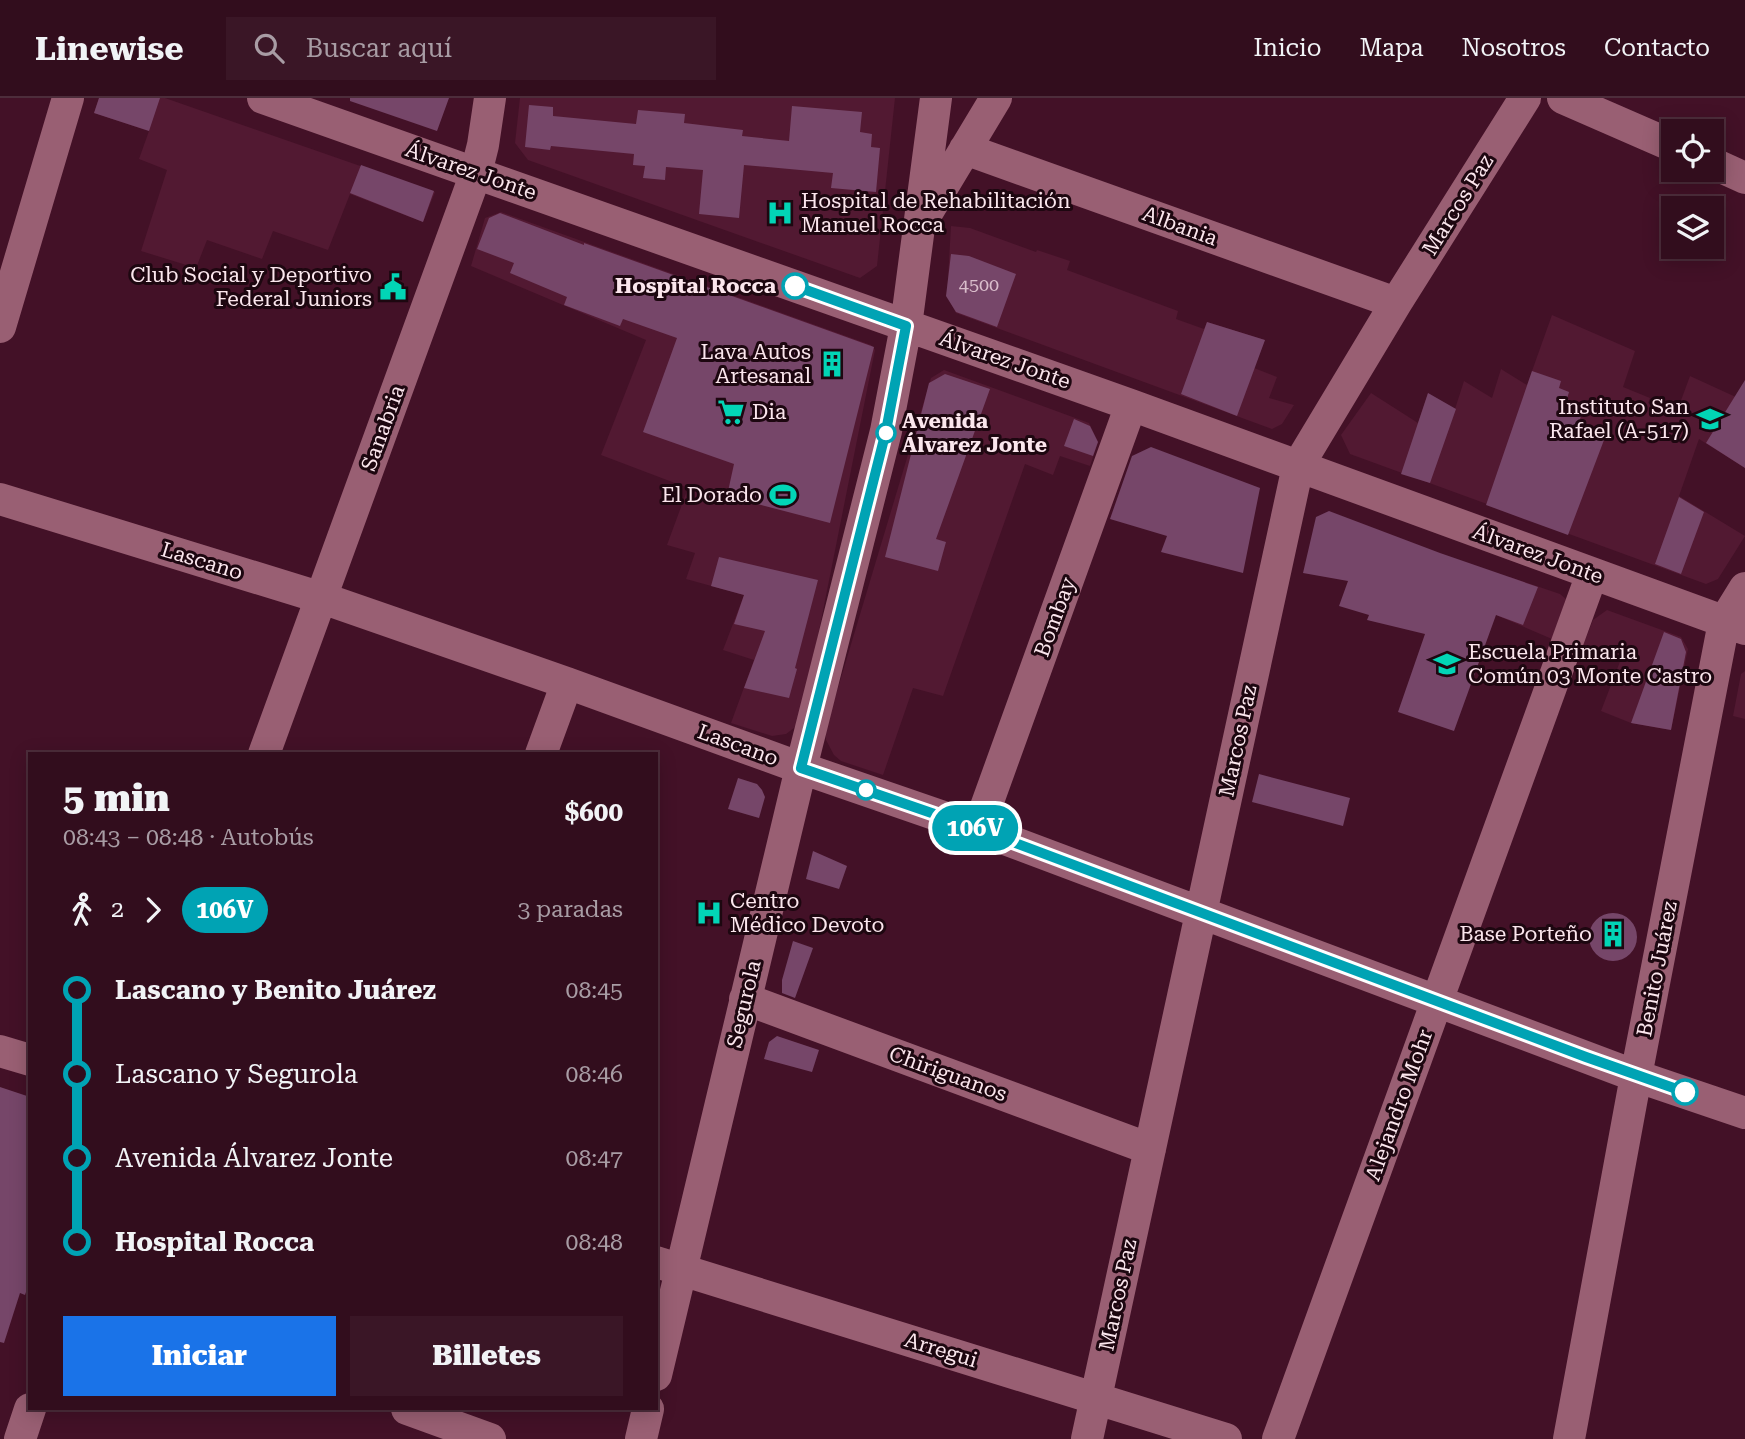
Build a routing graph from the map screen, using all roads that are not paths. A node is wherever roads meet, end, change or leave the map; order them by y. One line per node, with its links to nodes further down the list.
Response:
1 (68, 98): 16 (street)
2 (263, 98): 11 (street, Álvarez Jonte)
3 (490, 98): 11 (street, Sanabria)
4 (936, 98): 13 (street, Segurola)
5 (996, 98): 9 (street)
6 (1525, 98): 14 (street, Marcos Paz)
7 (1563, 98): 8 (street)
8 (1661, 141)
9 (965, 149): 13 (street); 14 (street, Albania)
10 (1724, 168): 12 (street)
11 (475, 173): 15 (street, Álvarez Jonte); 22 (street, Sanabria)
12 (1745, 178)
13 (920, 224): 15 (street, Segurola)
14 (1396, 303): 18 (street, Marcos Paz)
15 (906, 326): 17 (street, Álvarez Jonte); 27 (street, Segurola)
16 (0, 327)
17 (1131, 405): 18 (street, Álvarez Jonte); 28 (street, Bombay)
18 (1298, 466): 20 (street, Álvarez Jonte); 29 (street, Marcos Paz)
19 (0, 499): 22 (street, Lascano)
20 (1592, 574): 23 (street, Álvarez Jonte); 31 (street, Alejandro Mohr)
21 (1745, 587): 23 (street, Benito Juárez)
22 (322, 598): 24 (street, Lascano); 25 (street, Sanabria)
23 (1735, 626): 34 (street, Benito Juárez)
24 (567, 683): 26 (street); 27 (street, Lascano)
25 (265, 752)
26 (542, 752)
27 (801, 768): 28 (street, Lascano); 30 (street, Segurola)
28 (978, 829): 29 (street, Lascano)
29 (1201, 913): 31 (street, Lascano); 36 (street, Marcos Paz)
30 (746, 999): 36 (street, Chiriguanos); 37 (street, Segurola)
31 (1437, 1002): 34 (street, Lascano); 48 (street, Alejandro Mohr)
32 (0, 1051): 33 (street)
33 (28, 1059)
34 (1636, 1076): 35 (street, Lascano); 49 (street, Benito Juárez)
35 (1745, 1113)
36 (1150, 1149): 39 (street, Marcos Paz)
37 (669, 1266): 38 (street, Segurola); 39 (street, Arregui)
38 (658, 1358)
39 (1096, 1398): 46 (street, Marcos Paz); 47 (street, Arregui)
40 (30, 1410): 43 (street)
41 (410, 1410): 44 (street)
42 (648, 1410): 45 (street)
43 (20, 1439)
44 (490, 1439)
45 (640, 1439)
46 (1087, 1439)
47 (1226, 1439)
48 (1278, 1439)
49 (1569, 1439)

